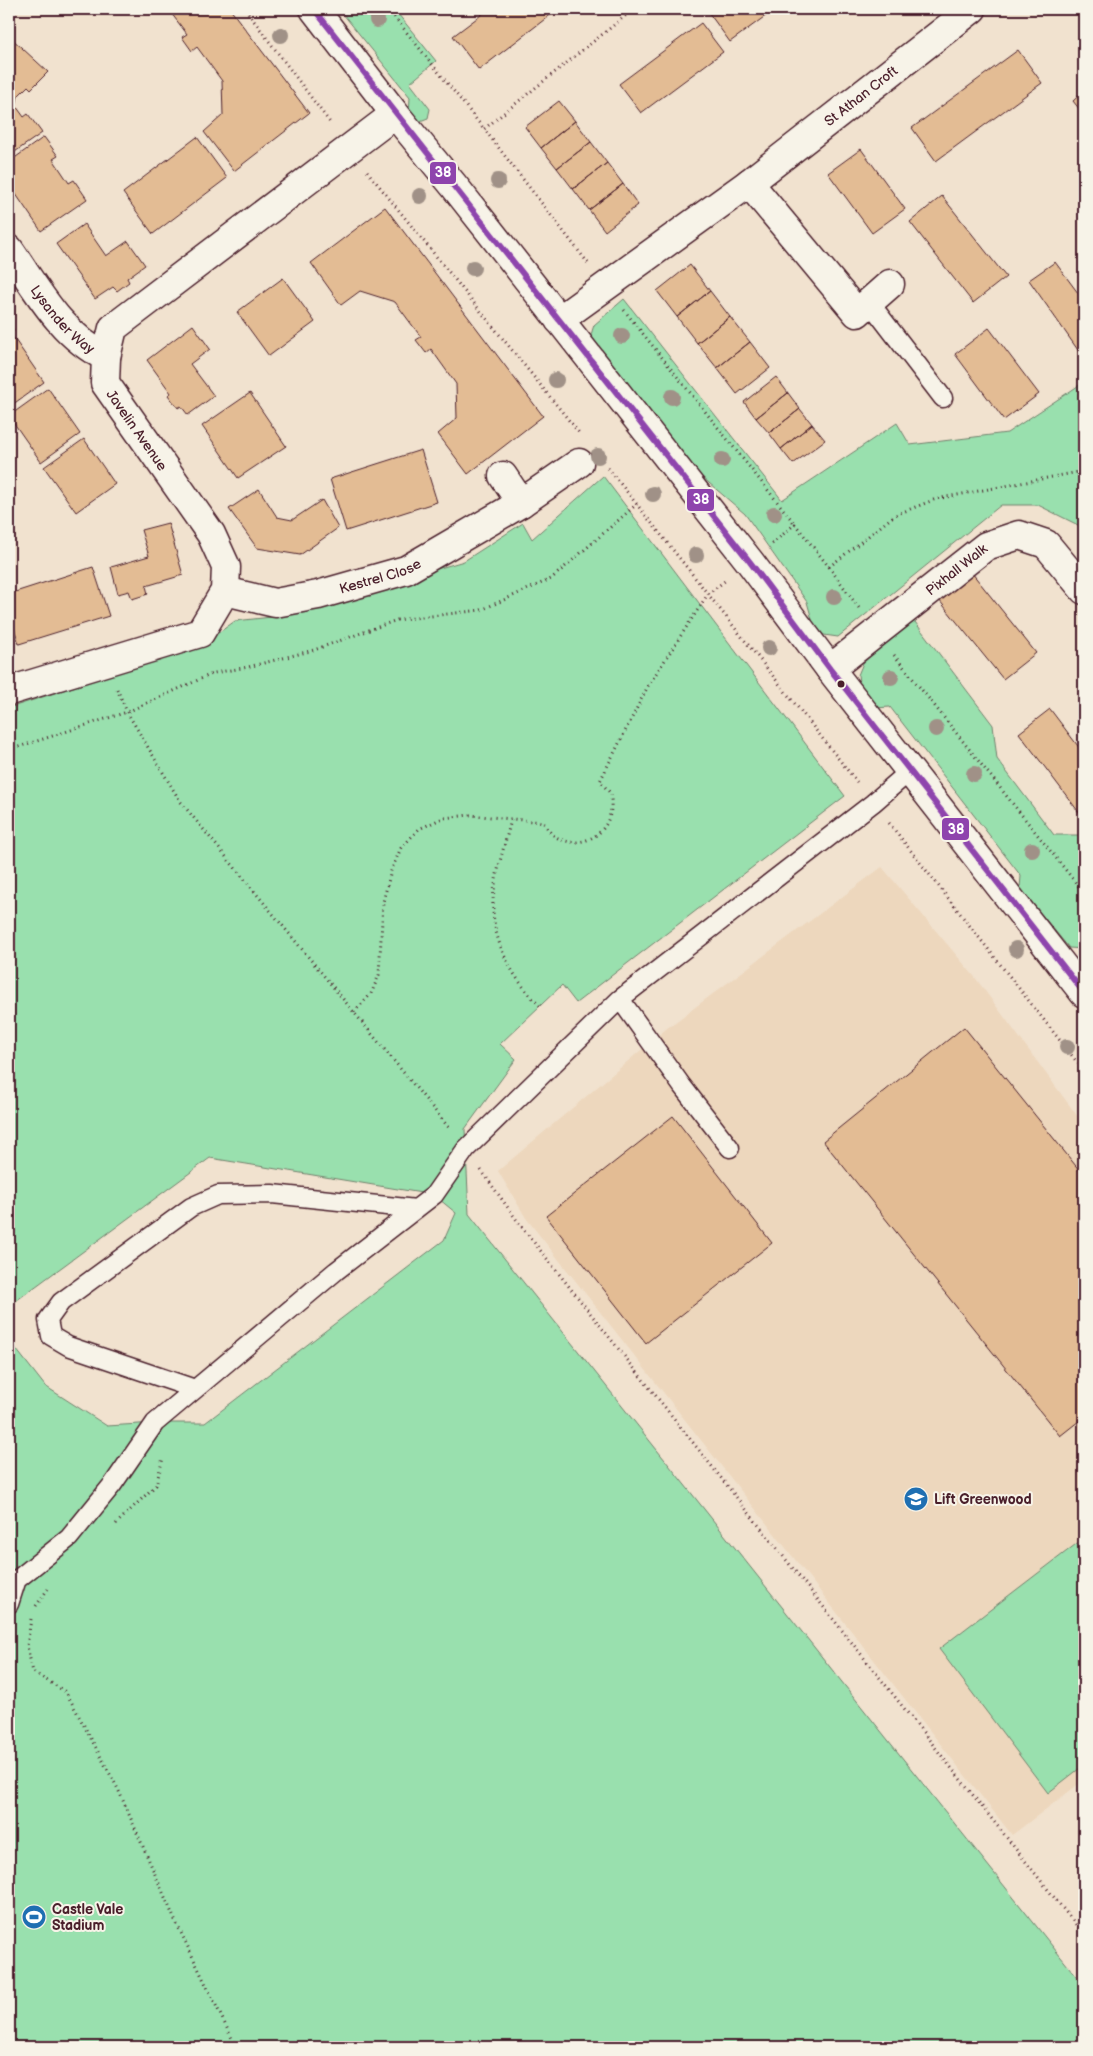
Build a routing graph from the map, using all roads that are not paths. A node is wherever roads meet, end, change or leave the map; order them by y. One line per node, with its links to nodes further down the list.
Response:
1 (314, 9): 3 (street)
2 (972, 9): 4 (street, St Athan Croft)
3 (395, 114): 8 (street); 9 (street, Javelin Avenue)
4 (749, 183): 7 (street); 8 (street, St Athan Croft)
5 (9, 249): 9 (street, Lysander Way)
6 (890, 284): 7 (street)
7 (870, 302): 10 (lane)
8 (559, 320): 16 (street)
9 (106, 357): 15 (street, Javelin Avenue)
10 (942, 398)
11 (592, 464): 13 (street, Kestrel Close)
12 (504, 476): 13 (street)
13 (521, 503): 15 (street, Kestrel Close)
14 (1084, 590): 16 (street, Pixhall Walk)
15 (225, 591): 17 (street, Javelin Avenue)
16 (830, 669): 18 (street)
17 (9, 691)
18 (910, 771): 19 (street); 20 (lane)
19 (1080, 981)
20 (620, 999): 21 (lane); 22 (lane)
21 (730, 1148)
22 (416, 1209): 23 (lane); 23 (lane)
23 (195, 1389): 24 (lane)
24 (13, 1582): 25 (lane)
25 (9, 1604)

